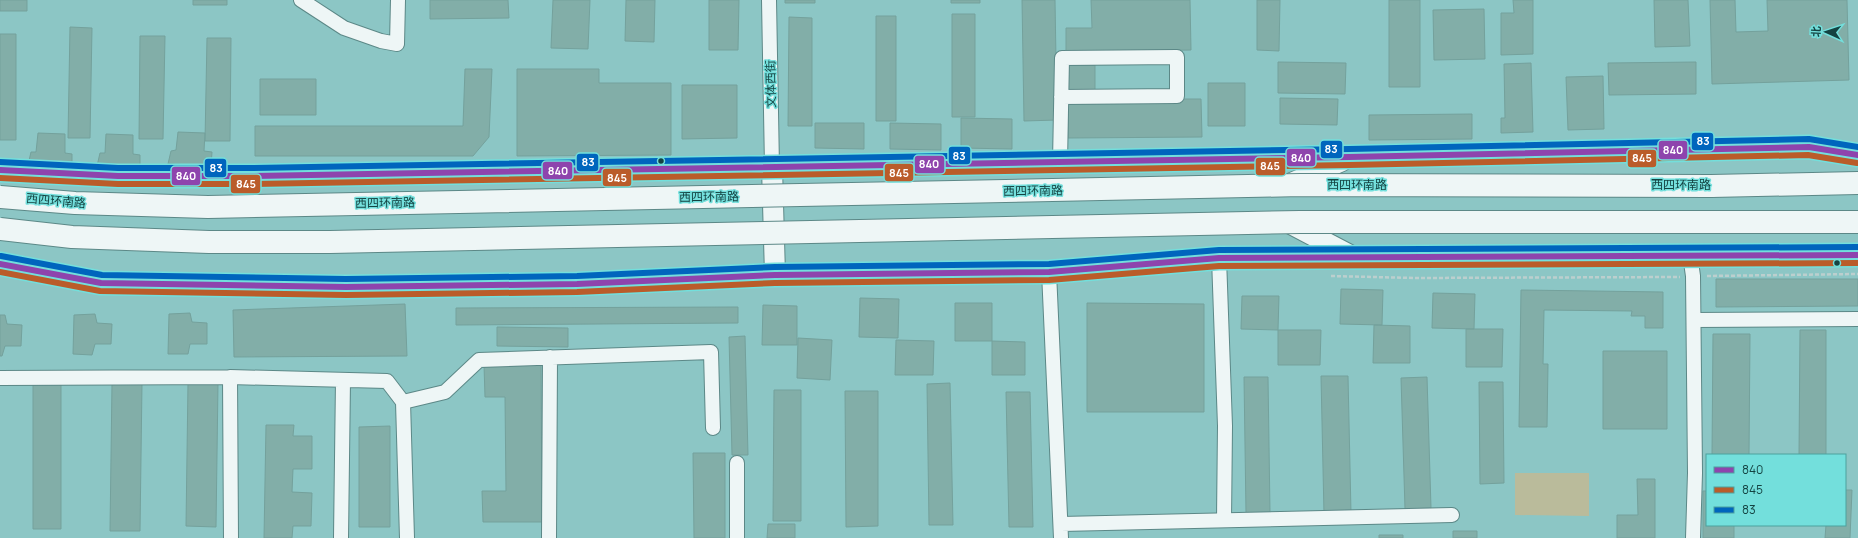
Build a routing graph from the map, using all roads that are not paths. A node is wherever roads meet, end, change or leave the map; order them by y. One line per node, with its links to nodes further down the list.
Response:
1 (301, 0): 2 (street)
2 (398, 0)
3 (770, 0): 8 (street, 文体西街)
4 (1061, 97): 4 (street); 7 (street)
5 (1858, 155): 6 (street, 西四环南路)
6 (1349, 158): 7 (street, 西四环南路); 12 (street, 西四环南路)
7 (1060, 162): 8 (street, 西四环南路)
8 (772, 167): 9 (street, 西四环南路); 12 (street)
9 (0, 170)
10 (1858, 183): 13 (highway, 西四环南路, bridge)
11 (0, 196): 13 (highway, 西四环南路, bridge)
12 (773, 196): 13 (street, 西四环南路); 16 (street)
13 (200, 206)
14 (1858, 222): 17 (highway, bridge)
15 (0, 230): 17 (highway, bridge)
16 (774, 233): 17 (street); 20 (street); 24 (street)
17 (239, 242)
18 (1690, 255): 19 (street); 20 (street); 26 (street)
19 (1858, 255)
20 (1352, 256): 21 (street)
21 (1219, 258): 23 (street); 35 (street)
22 (0, 264): 24 (street)
23 (1049, 272): 24 (street); 36 (street)
24 (775, 275)
25 (1858, 319): 26 (street)
26 (1694, 320): 43 (street)
27 (550, 357): 31 (street); 32 (street); 40 (street)
28 (230, 377): 29 (street); 30 (street); 37 (street)
29 (0, 378)
30 (343, 380): 31 (street); 38 (street)
31 (403, 402): 39 (street)
32 (713, 428)
33 (737, 463): 41 (street)
34 (1452, 515): 35 (street)
35 (1224, 520): 36 (street)
36 (1061, 524): 42 (street)
37 (231, 538)
38 (341, 538)
39 (407, 538)
40 (549, 538)
41 (737, 538)
42 (1061, 538)
43 (1693, 538)

